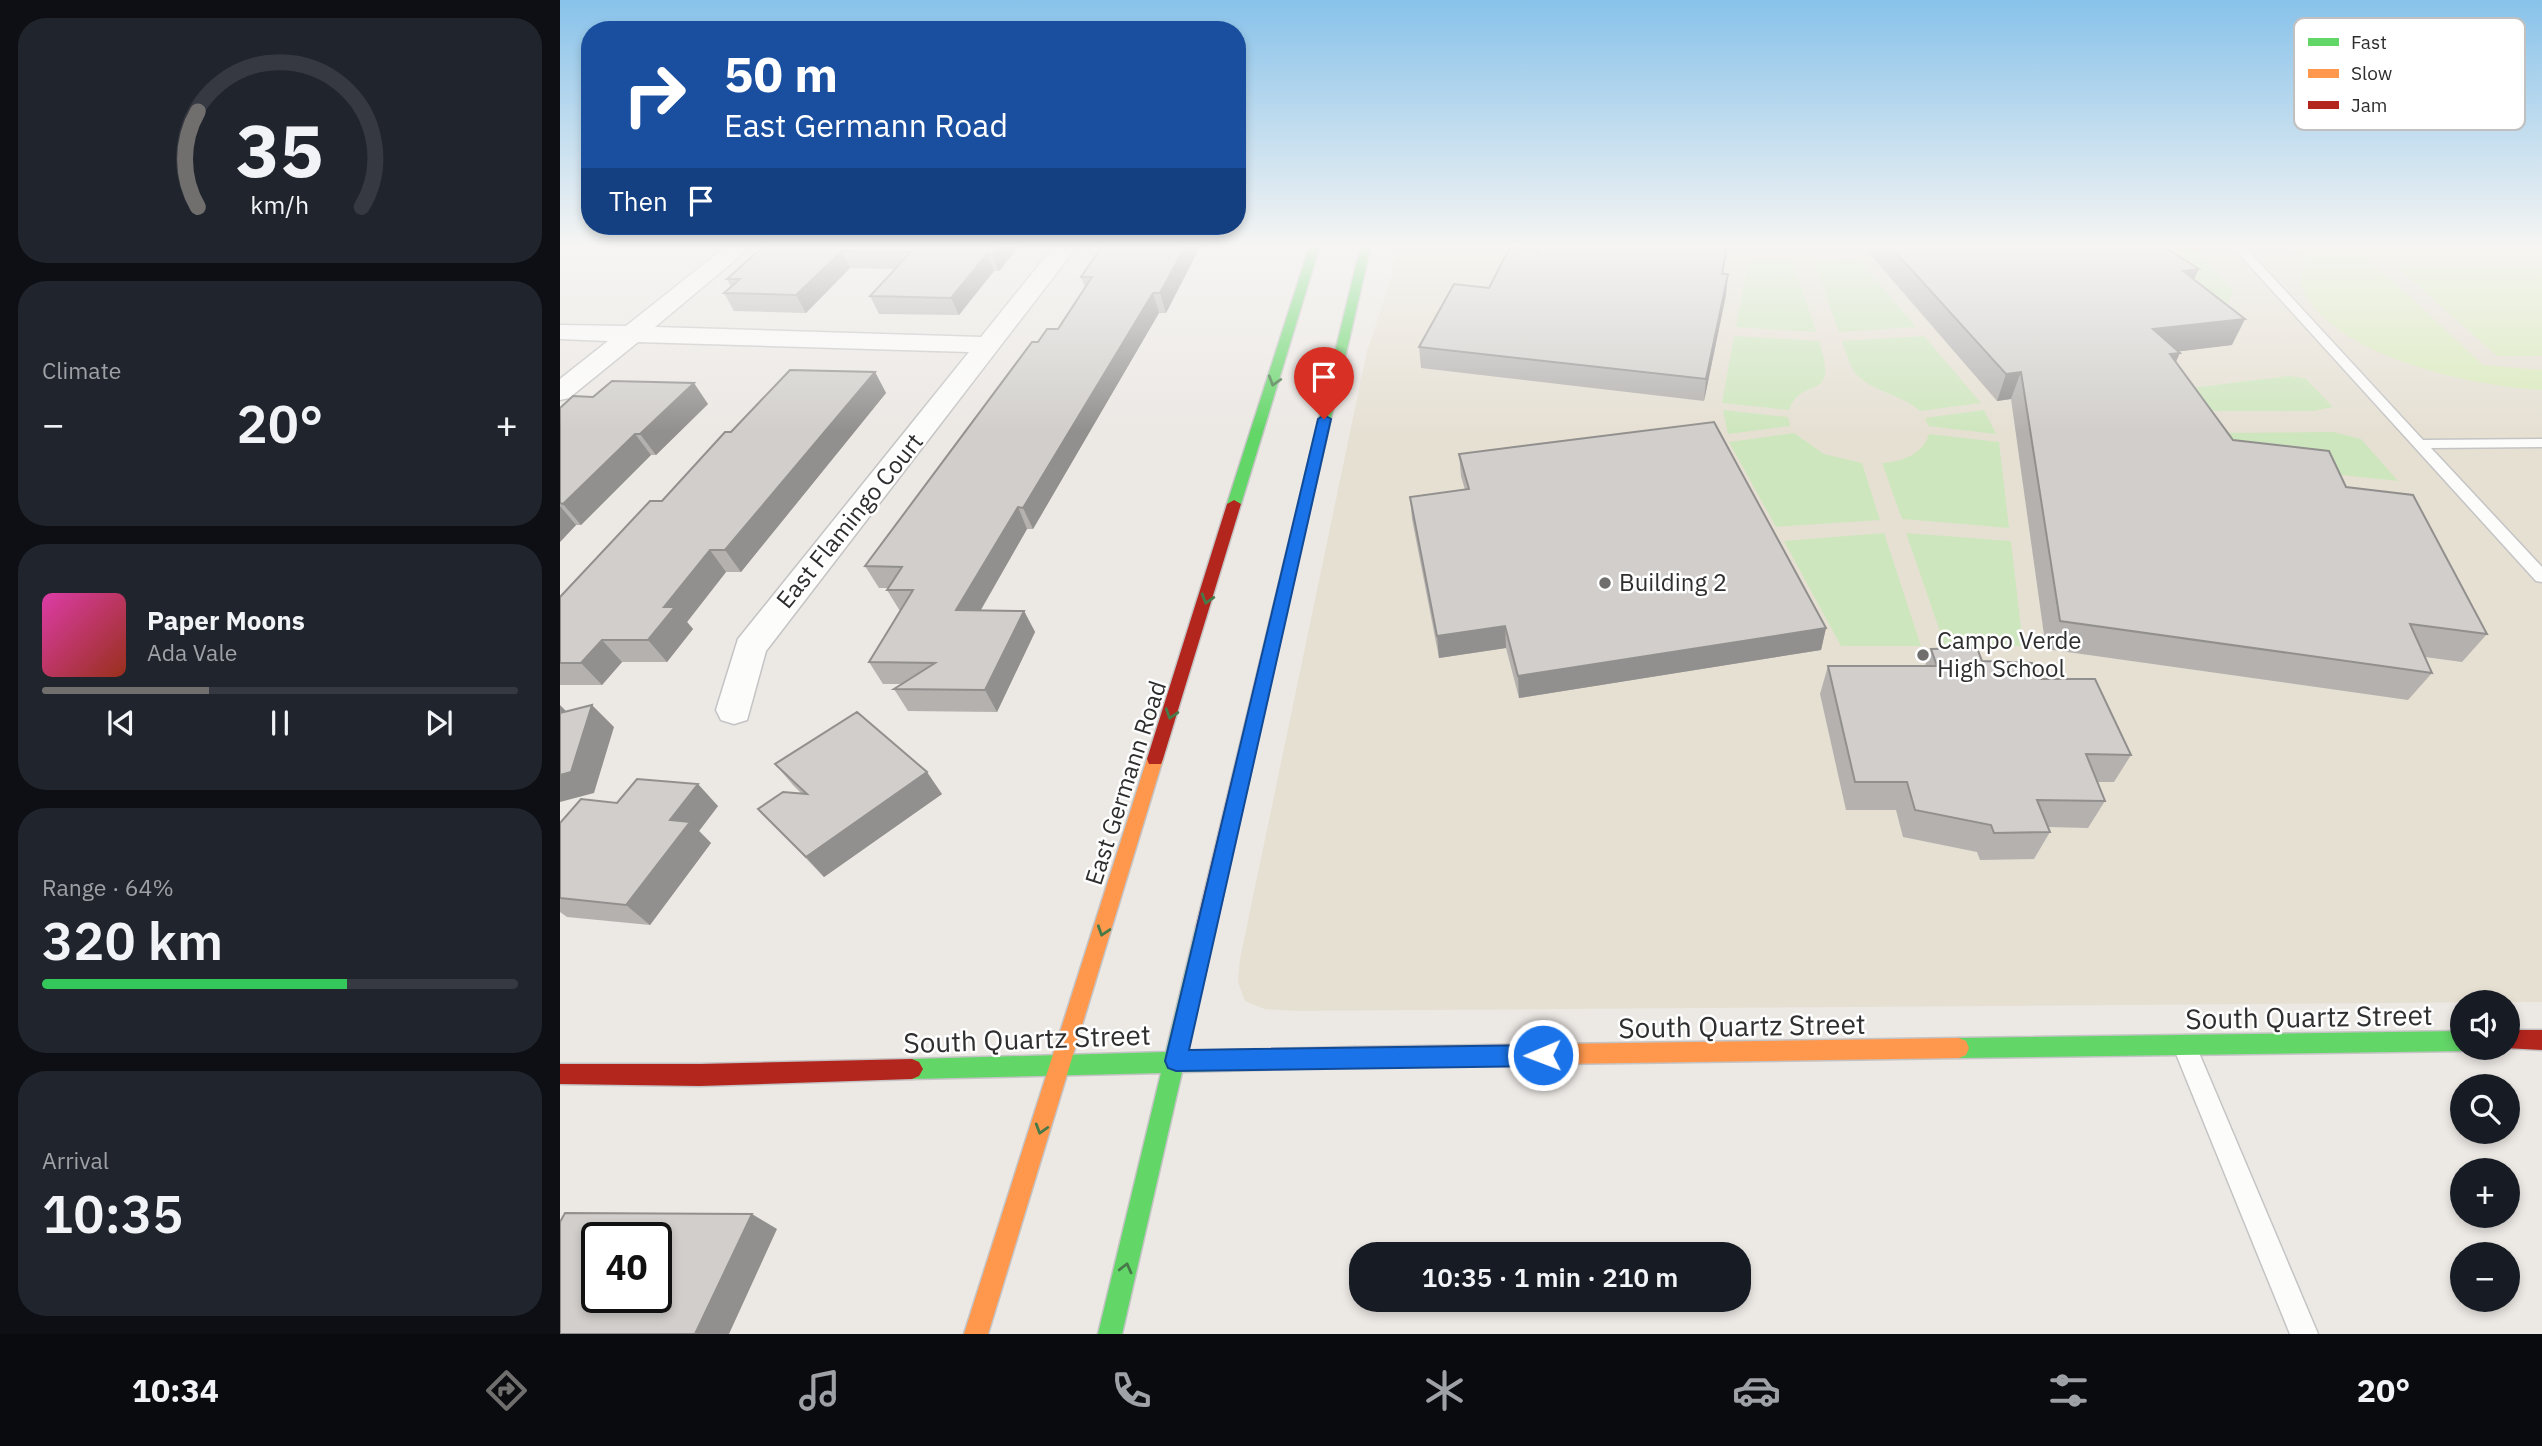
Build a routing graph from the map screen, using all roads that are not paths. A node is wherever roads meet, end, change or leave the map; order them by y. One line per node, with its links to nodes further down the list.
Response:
1 (667, 307): 7 (street)
2 (1020, 307): 8 (street, East Flamingo Court)
3 (1296, 307): 19 (main road, East Germann Road, one-way to 19)
4 (1351, 307): 18 (main road)
5 (2293, 307): 11 (lane)
6 (560, 332): 7 (street)
7 (634, 334): 8 (street); 9 (street)
8 (991, 345): 13 (street, East Flamingo Court)
9 (560, 392)
10 (2542, 443): 11 (lane)
11 (2419, 444): 12 (lane)
12 (2542, 577)
13 (734, 710)
14 (2520, 1040): 15 (main road)
15 (2542, 1040)
16 (2450, 1041): 17 (main road, South Quartz Street)
17 (2184, 1045): 18 (main road, South Quartz Street); 23 (lane)
18 (1176, 1061): 19 (main road, South Quartz Street); 22 (main road, one-way to 18)
19 (1061, 1064): 20 (main road, South Quartz Street); 21 (main road, East Germann Road, one-way to 21)
20 (560, 1074)
21 (976, 1334)
22 (1110, 1334)
23 (2304, 1334)

